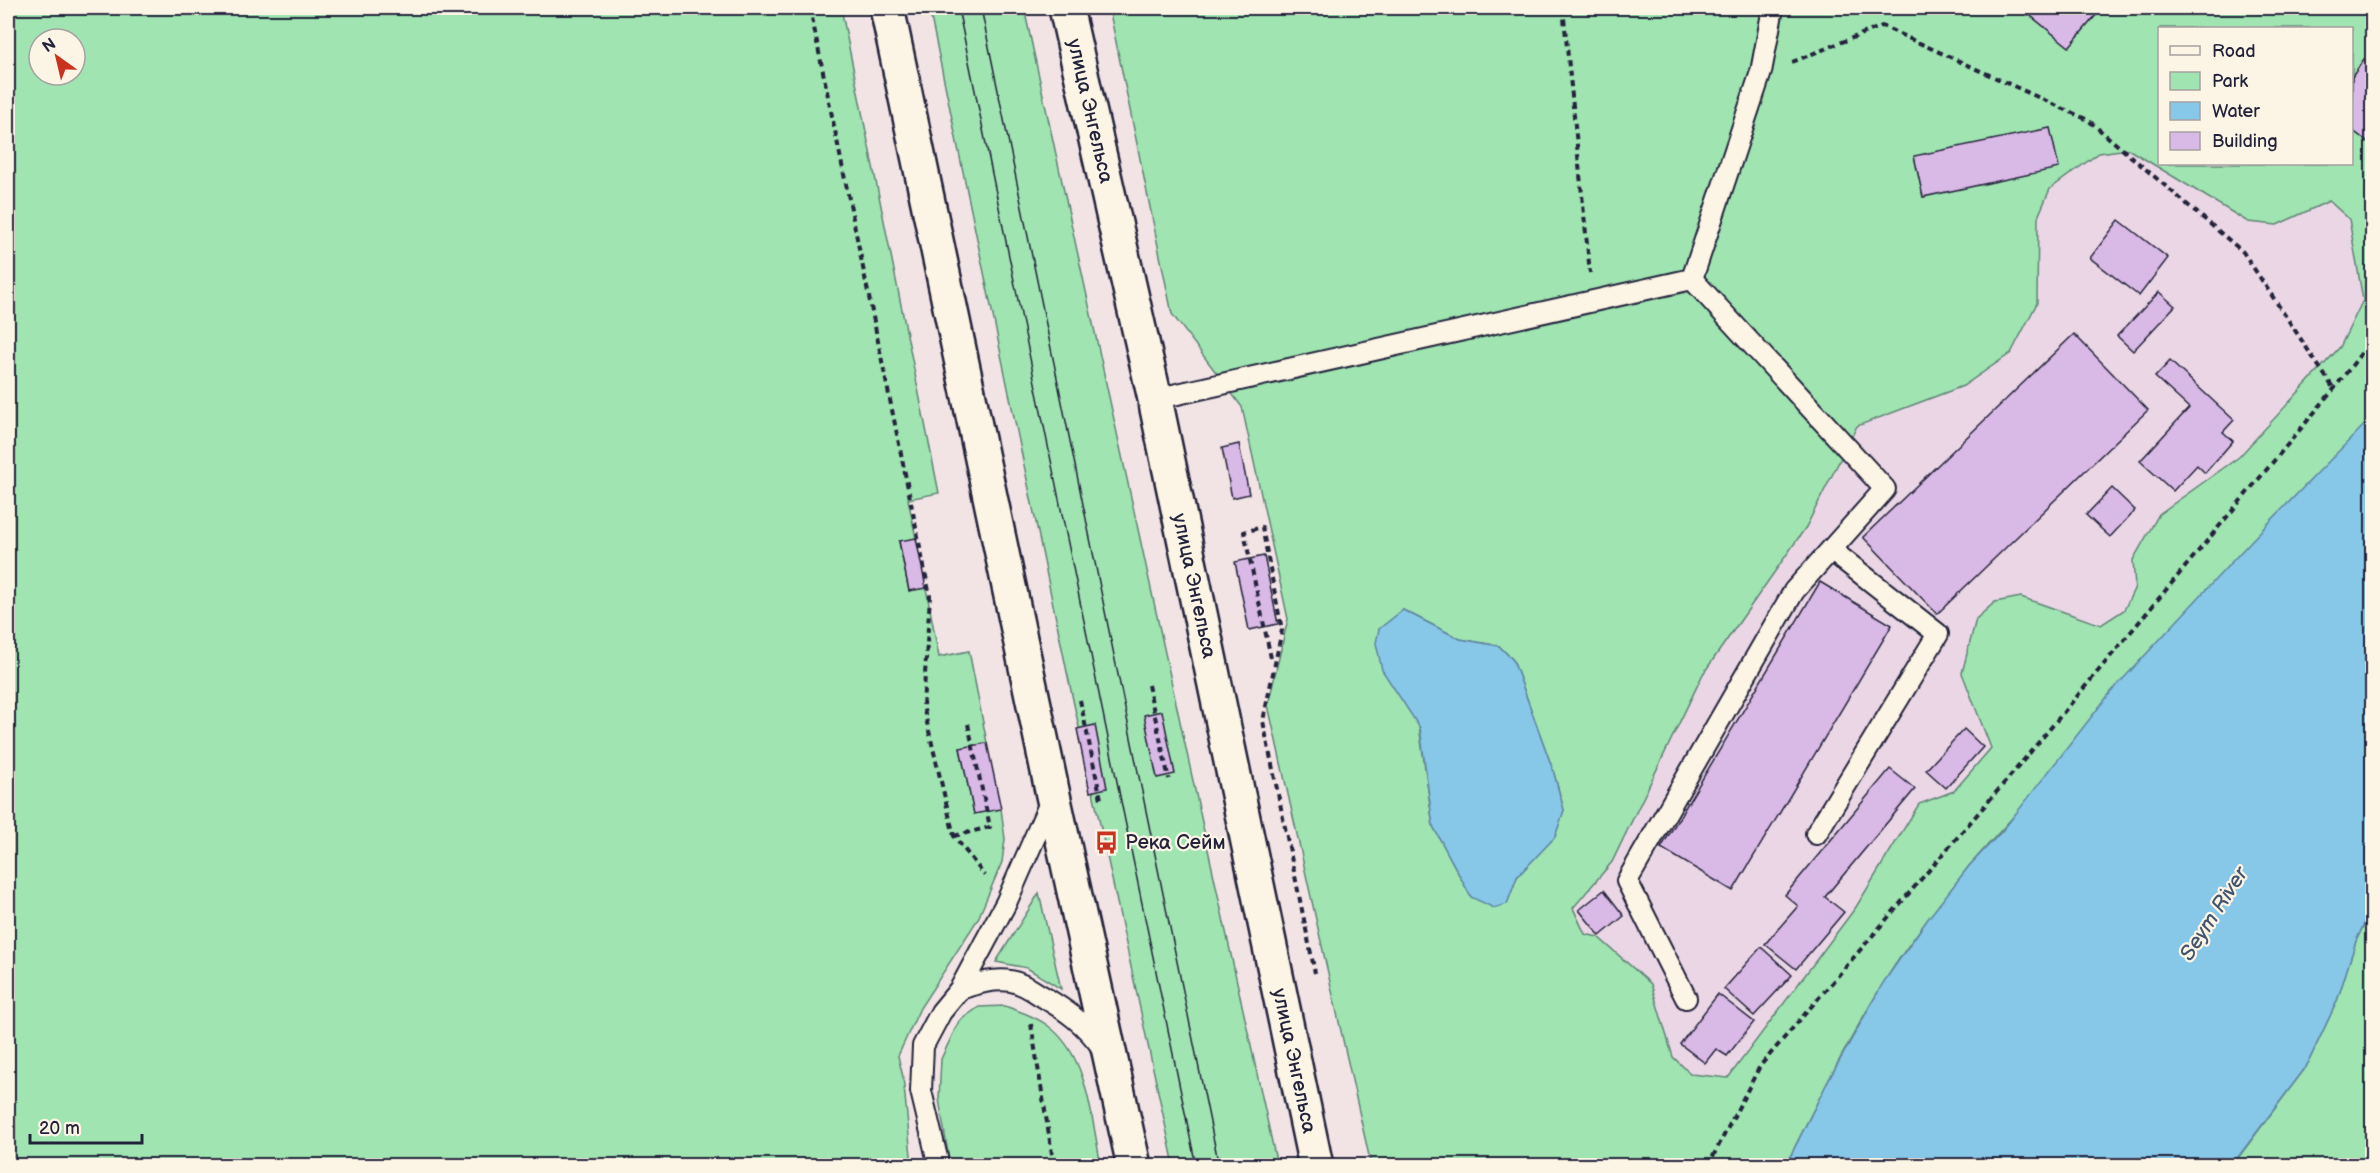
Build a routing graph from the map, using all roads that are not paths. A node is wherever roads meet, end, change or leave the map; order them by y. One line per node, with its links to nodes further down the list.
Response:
1 (887, 8): 7 (main road)
2 (1066, 8): 5 (main road, улица Энгельса)
3 (1773, 8): 4 (lane)
4 (1692, 279): 5 (lane); 6 (lane)
5 (1155, 399): 14 (main road, улица Энгельса)
6 (1831, 550): 8 (lane); 10 (lane)
7 (1053, 795): 9 (lane); 11 (main road)
8 (1816, 834)
9 (960, 989): 11 (lane); 12 (lane)
10 (1686, 999)
11 (1110, 1058): 13 (main road)
12 (939, 1166)
13 (1134, 1166)
14 (1316, 1166)

